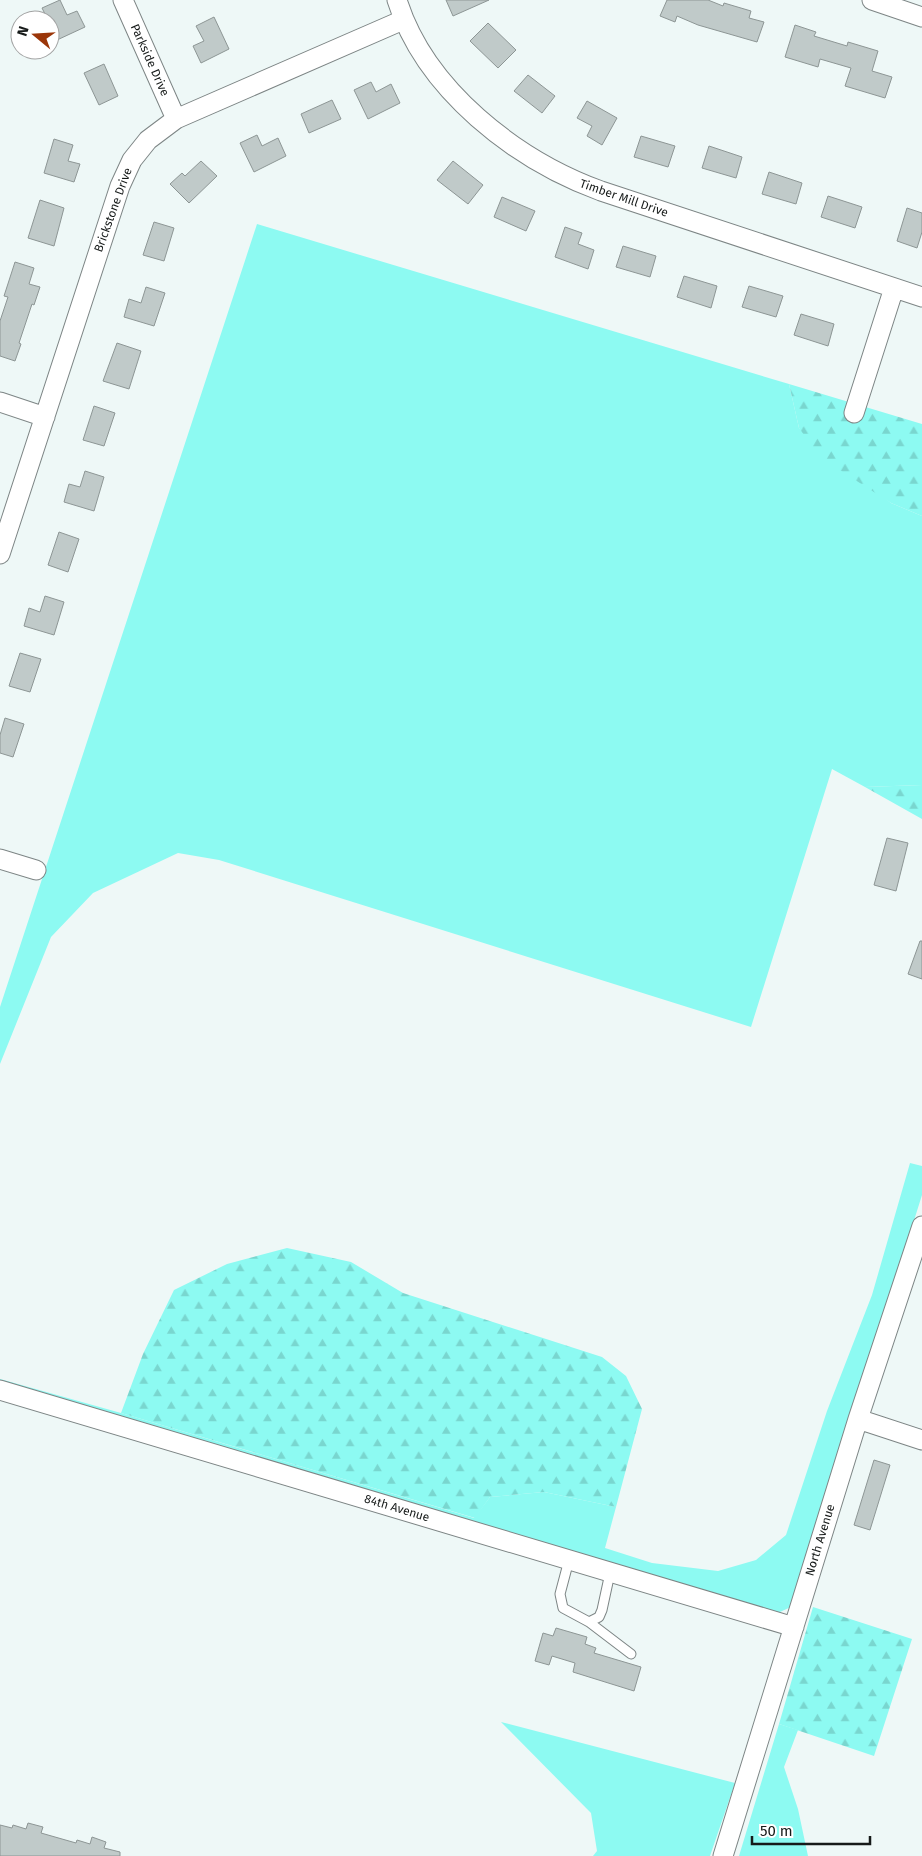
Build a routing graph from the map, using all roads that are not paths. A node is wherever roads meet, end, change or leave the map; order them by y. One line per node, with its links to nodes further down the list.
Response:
1 (123, 0): 6 (street, Parkside Drive)
2 (396, 0): 5 (street, Timber Mill Drive)
3 (873, 0): 4 (street)
4 (922, 16)
5 (403, 20): 6 (street, Brickstone Drive); 7 (street, Timber Mill Drive)
6 (176, 119): 11 (street, Brickstone Drive)
7 (894, 288): 8 (street, Timber Mill Drive); 10 (street)
8 (922, 297)
9 (0, 402): 11 (street)
10 (854, 413)
11 (45, 417): 12 (street, Brickstone Drive)
12 (0, 554)
13 (0, 859): 14 (street)
14 (36, 870)
15 (922, 1226): 17 (street, North Avenue)
16 (0, 1390): 19 (street, 84th Avenue)
17 (858, 1419): 18 (street); 22 (street, North Avenue)
18 (922, 1440)
19 (569, 1560): 20 (street, 84th Avenue); 21 (lane)
20 (610, 1572): 21 (lane); 22 (street, 84th Avenue)
21 (589, 1622): 23 (lane)
22 (794, 1627): 24 (street, North Avenue)
23 (631, 1654)
24 (723, 1856)

